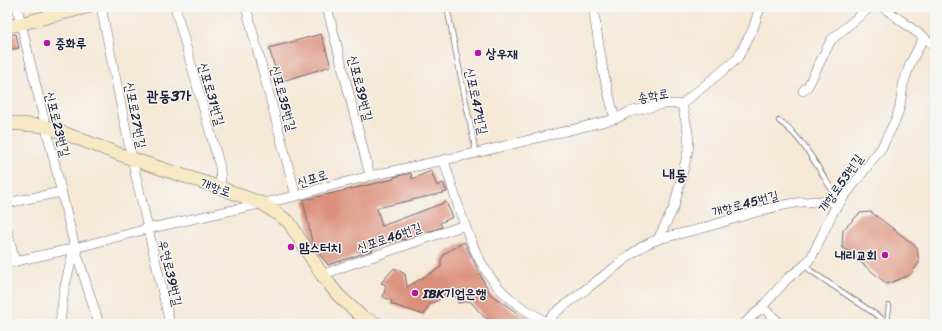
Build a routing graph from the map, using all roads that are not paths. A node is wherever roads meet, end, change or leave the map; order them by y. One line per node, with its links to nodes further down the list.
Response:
1 (17, 7): 12 (street, 신포로23번길)
2 (87, 7): 12 (street)
3 (101, 7): 23 (street, 신포로27번길)
4 (175, 7): 26 (street, 신포로31번길)
5 (246, 7): 28 (street, 신포로35번길)
6 (327, 7): 25 (street, 신포로39번길)
7 (447, 7): 22 (lane, 신포로47번길)
8 (593, 7): 18 (street)
9 (760, 7): 17 (street, 송학로)
10 (870, 7): 16 (street)
11 (884, 7): 14 (street)
12 (21, 23): 13 (street); 21 (street, 신포로23번길)
13 (7, 27)
14 (924, 37): 15 (street); 30 (street, 개항로53번길)
15 (935, 46)
16 (803, 91)
17 (682, 104): 18 (street, 송학로); 35 (street)
18 (615, 119): 22 (street, 신포로)
19 (779, 121): 30 (lane)
20 (7, 123): 21 (street, 개항로)
21 (45, 126): 23 (street, 개항로); 27 (street, 신포로23번길)
22 (476, 153): 24 (street, 신포로)
23 (132, 159): 26 (street, 개항로); 34 (street, 신포로27번길)
24 (444, 160): 25 (street, 신포로); 32 (street)
25 (370, 176): 28 (street, 신포로)
26 (221, 188): 31 (street, 개항로)
27 (61, 192): 29 (street); 36 (street, 신포로23번길)
28 (296, 196): 31 (street, 신포로)
29 (7, 203)
30 (840, 203): 35 (street, 개항로45번길); 38 (street, 개항로53번길)
31 (263, 204): 34 (street, 신포로); 39 (street, 개항로)
32 (465, 225): 39 (street, 신포로46번길); 43 (street)
33 (7, 229): 37 (street, 신포로)
34 (147, 229): 36 (street, 신포로); 47 (street, 우현로39번길)
35 (658, 239): 43 (street, 개항로45번길)
36 (75, 248): 37 (street, 신포로); 45 (street); 46 (street, 신포로23번길)
37 (11, 263)
38 (805, 265): 41 (street, 개항로53번길); 44 (lane)
39 (322, 275): 42 (street, 개항로)
40 (889, 306): 44 (lane)
41 (762, 307): 49 (street, 개항로53번길); 50 (street)
42 (359, 321): 48 (street, 개항로)
43 (548, 323)
44 (887, 323)
45 (60, 324)
46 (98, 324)
47 (170, 324)
48 (377, 324)
49 (744, 324)
50 (781, 324)

